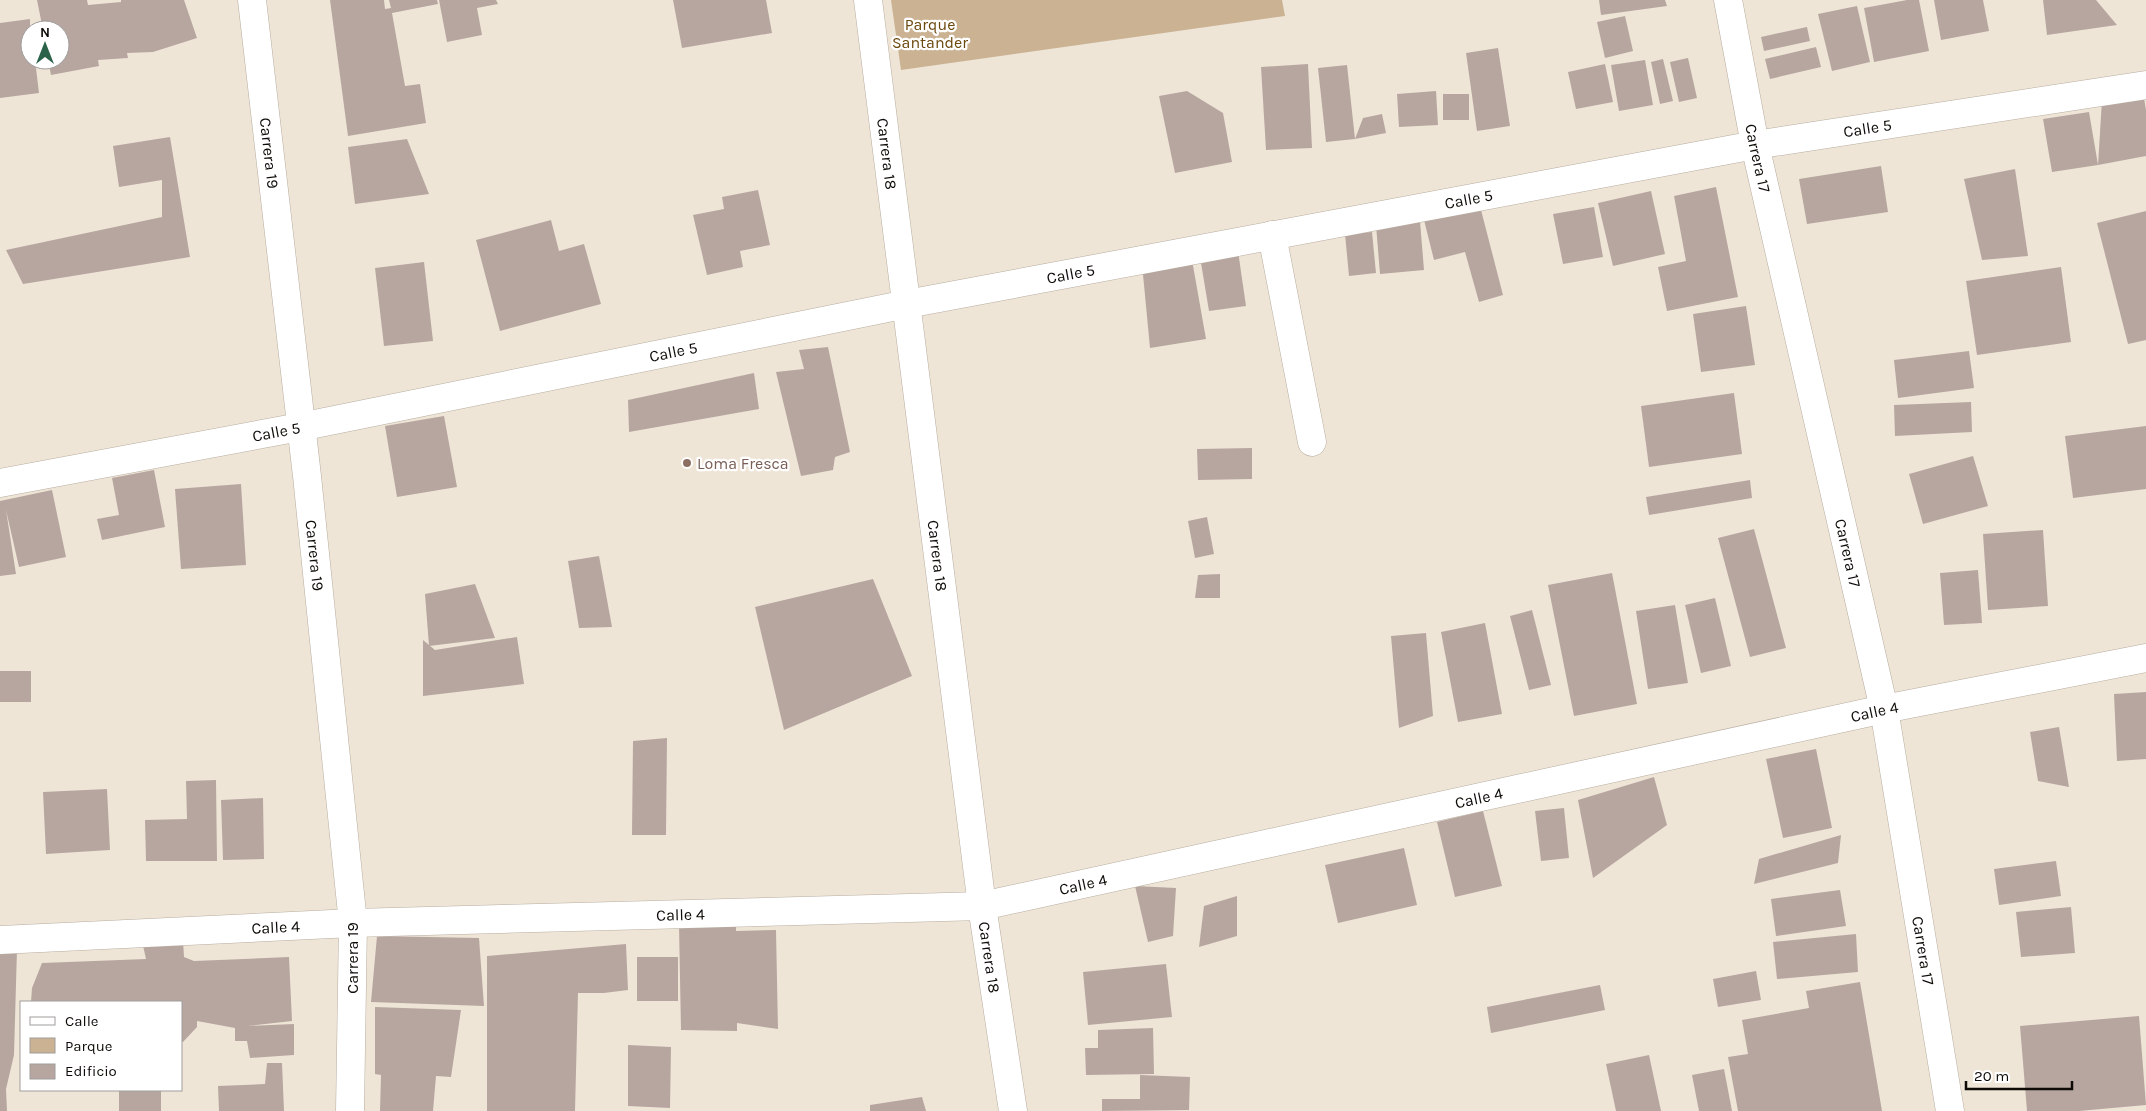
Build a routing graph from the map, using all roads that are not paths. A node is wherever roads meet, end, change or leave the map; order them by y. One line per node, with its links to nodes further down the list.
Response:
1 (252, 0): 8 (street, Carrera 19)
2 (868, 0): 7 (street, Carrera 18)
3 (1728, 0): 5 (street, Carrera 17)
4 (2146, 85): 5 (street, Calle 5)
5 (1755, 145): 6 (street, Calle 5); 12 (street, Carrera 17)
6 (1272, 235): 7 (street, Calle 5); 9 (street)
7 (907, 304): 8 (street, Calle 5); 13 (street, Carrera 18)
8 (300, 428): 10 (street, Calle 5); 14 (street, Carrera 19)
9 (1312, 442)
10 (0, 483)
11 (2146, 658): 12 (street, Calle 4)
12 (1884, 709): 13 (street, Calle 4); 18 (street, Carrera 17)
13 (982, 906): 14 (street, Calle 4); 17 (street, Carrera 18)
14 (353, 923): 15 (street, Calle 4); 16 (street, Carrera 19)
15 (0, 940)
16 (350, 1111)
17 (1013, 1111)
18 (1950, 1111)

